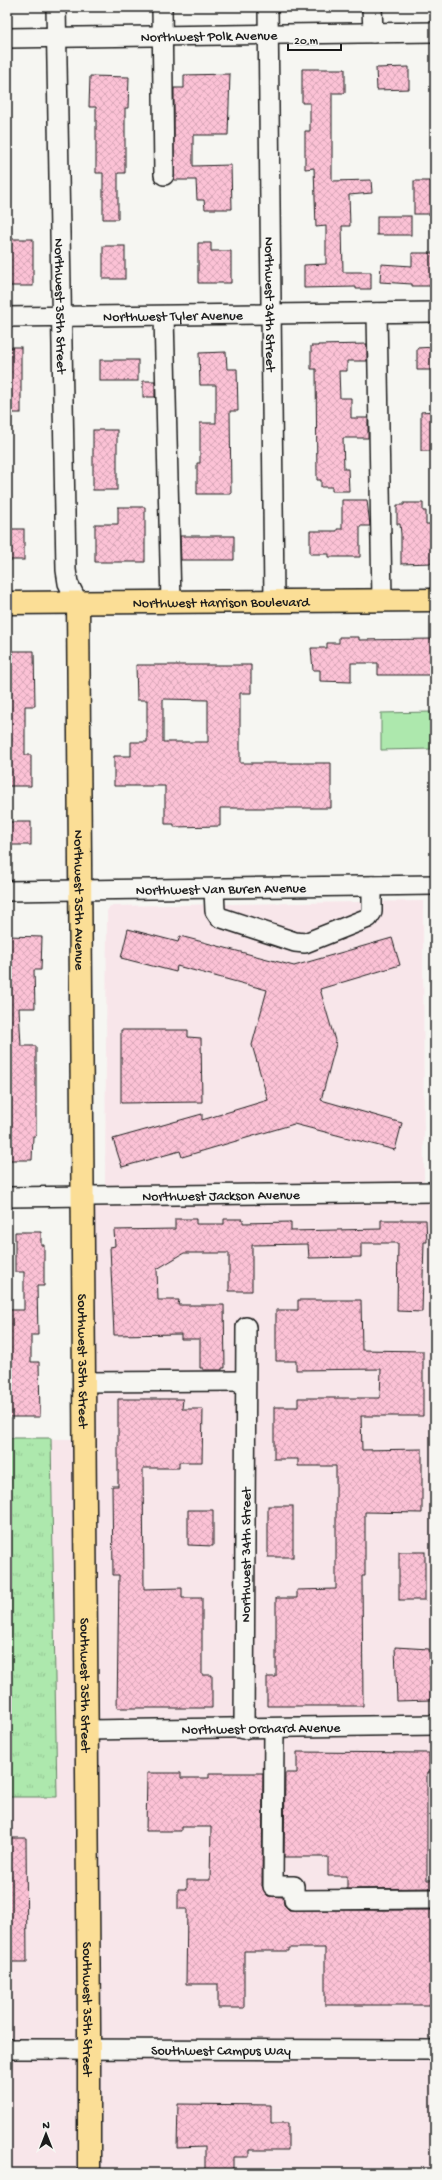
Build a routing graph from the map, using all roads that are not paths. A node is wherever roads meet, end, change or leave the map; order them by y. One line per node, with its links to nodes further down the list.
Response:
1 (56, 7): 10 (street, Northwest 35th Street)
2 (162, 7): 8 (street)
3 (268, 7): 7 (street, Northwest 34th Street)
4 (372, 7): 6 (street)
5 (435, 32): 6 (street, Northwest Polk Avenue)
6 (373, 33): 7 (street, Northwest Polk Avenue)
7 (268, 34): 8 (street, Northwest Polk Avenue); 15 (street, Northwest 34th Street)
8 (163, 36): 10 (street, Northwest Polk Avenue); 11 (street)
9 (7, 38): 10 (street, Northwest Polk Avenue)
10 (56, 38): 17 (street, Northwest 35th Street)
11 (164, 175)
12 (435, 312): 13 (street, Northwest Tyler Avenue)
13 (377, 313): 15 (street, Northwest Tyler Avenue); 18 (street)
14 (164, 316): 15 (street, Northwest Tyler Avenue); 17 (street, Northwest Tyler Avenue); 21 (street)
15 (271, 316): 20 (street, Northwest 34th Street)
16 (7, 317): 17 (street, Northwest Tyler Avenue)
17 (61, 317): 23 (street, Northwest 35th Street)
18 (382, 600): 19 (main road, Northwest Harrison Boulevard); 20 (main road, Northwest Harrison Boulevard)
19 (435, 600)
20 (274, 601): 21 (main road, Northwest Harrison Boulevard)
21 (171, 602): 23 (main road, Northwest Harrison Boulevard)
22 (7, 603): 23 (main road, Northwest Harrison Boulevard)
23 (78, 603): 28 (main road, Northwest 35th Avenue)
24 (435, 885): 25 (street, Northwest Van Buren Avenue)
25 (372, 886): 26 (street, Northwest Van Buren Avenue); 26 (street)
26 (214, 889): 28 (street, Northwest Van Buren Avenue)
27 (7, 891): 28 (street, Northwest Van Buren Avenue)
28 (80, 891): 31 (main road, Northwest 35th Avenue)
29 (435, 1192): 31 (street, Northwest Jackson Avenue)
30 (7, 1197): 31 (street, Northwest Jackson Avenue)
31 (82, 1197): 34 (main road, Southwest 35th Street)
32 (246, 1327): 33 (street, Northwest 34th Street)
33 (244, 1381): 34 (street); 37 (street, Northwest 34th Street)
34 (84, 1382): 38 (main road, Southwest 35th Street)
35 (435, 1725): 36 (street, Northwest Orchard Avenue)
36 (274, 1728): 37 (street, Northwest Orchard Avenue); 39 (street)
37 (244, 1729): 38 (street, Northwest Orchard Avenue)
38 (87, 1730): 41 (main road, Southwest 35th Street)
39 (435, 1900)
40 (7, 2049): 41 (street, Southwest Campus Way)
41 (89, 2049): 42 (street, Southwest Campus Way); 43 (main road, Southwest 35th Street)
42 (435, 2050)
43 (88, 2173)

